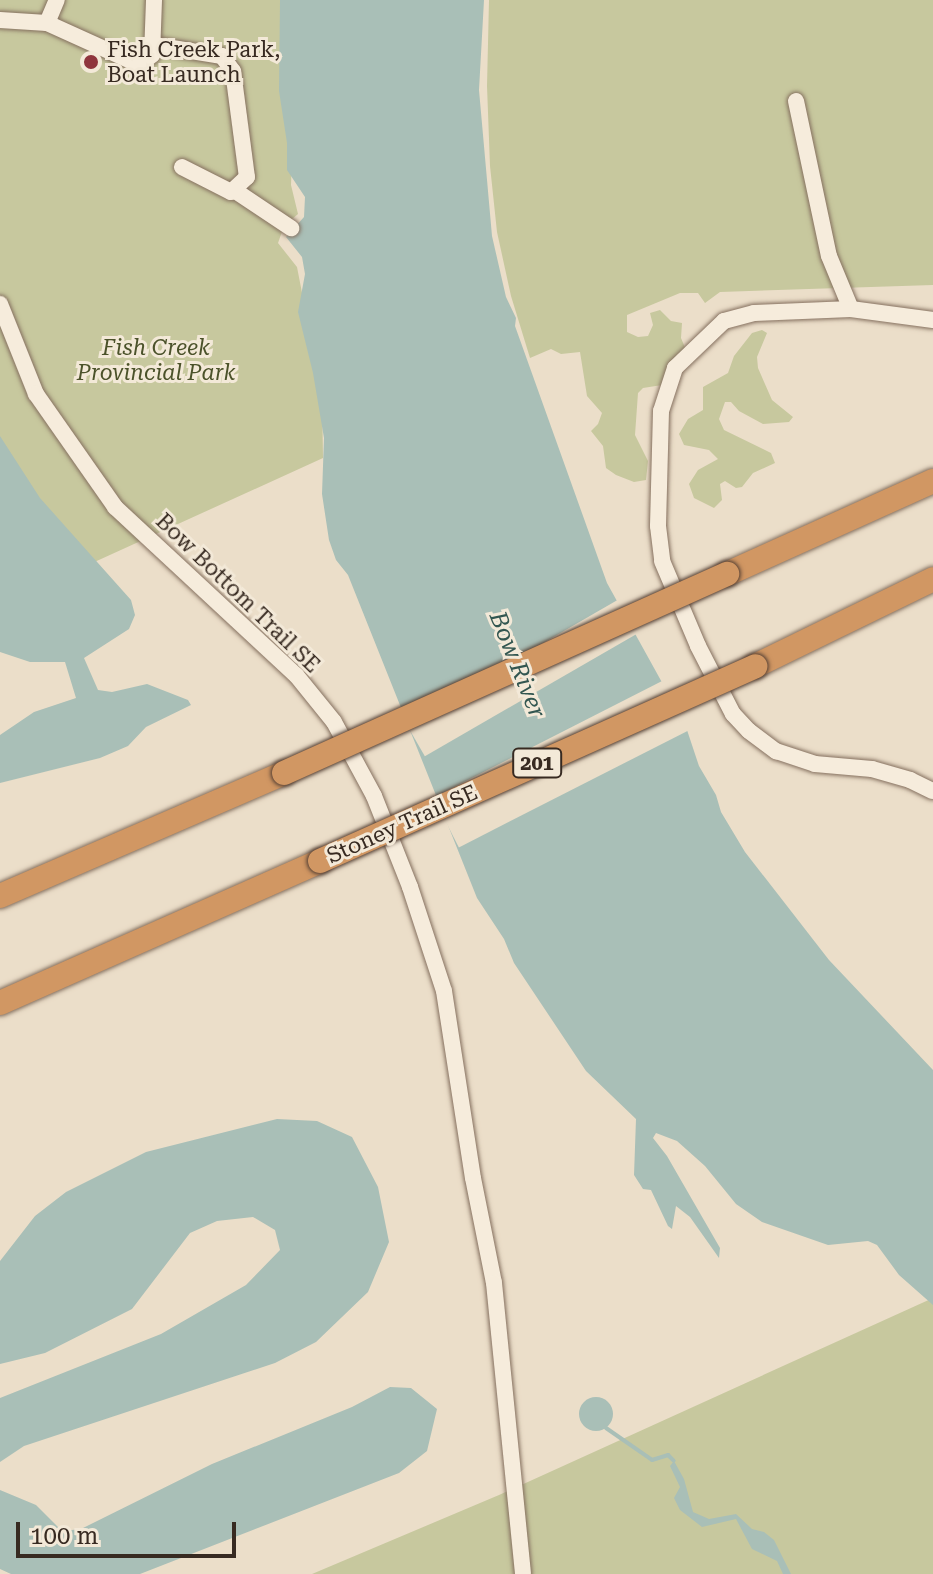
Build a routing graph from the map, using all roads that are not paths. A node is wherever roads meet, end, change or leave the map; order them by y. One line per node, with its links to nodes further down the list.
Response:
1 (57, 0): 4 (street)
2 (154, 0): 5 (street)
3 (0, 20): 4 (street)
4 (47, 23): 5 (street)
5 (154, 45): 8 (street)
6 (796, 101): 10 (street)
7 (182, 167): 8 (street)
8 (234, 190): 9 (street)
9 (291, 228)
10 (851, 309): 12 (street); 15 (street)
11 (1, 313): 18 (street, Bow Bottom Trail SE)
12 (933, 320)
13 (933, 481): 16 (highway, bridge)
14 (933, 579): 17 (highway, Stoney Trail SE / 201, bridge)
15 (933, 791)
16 (0, 896)
17 (0, 1003)
18 (523, 1574)

